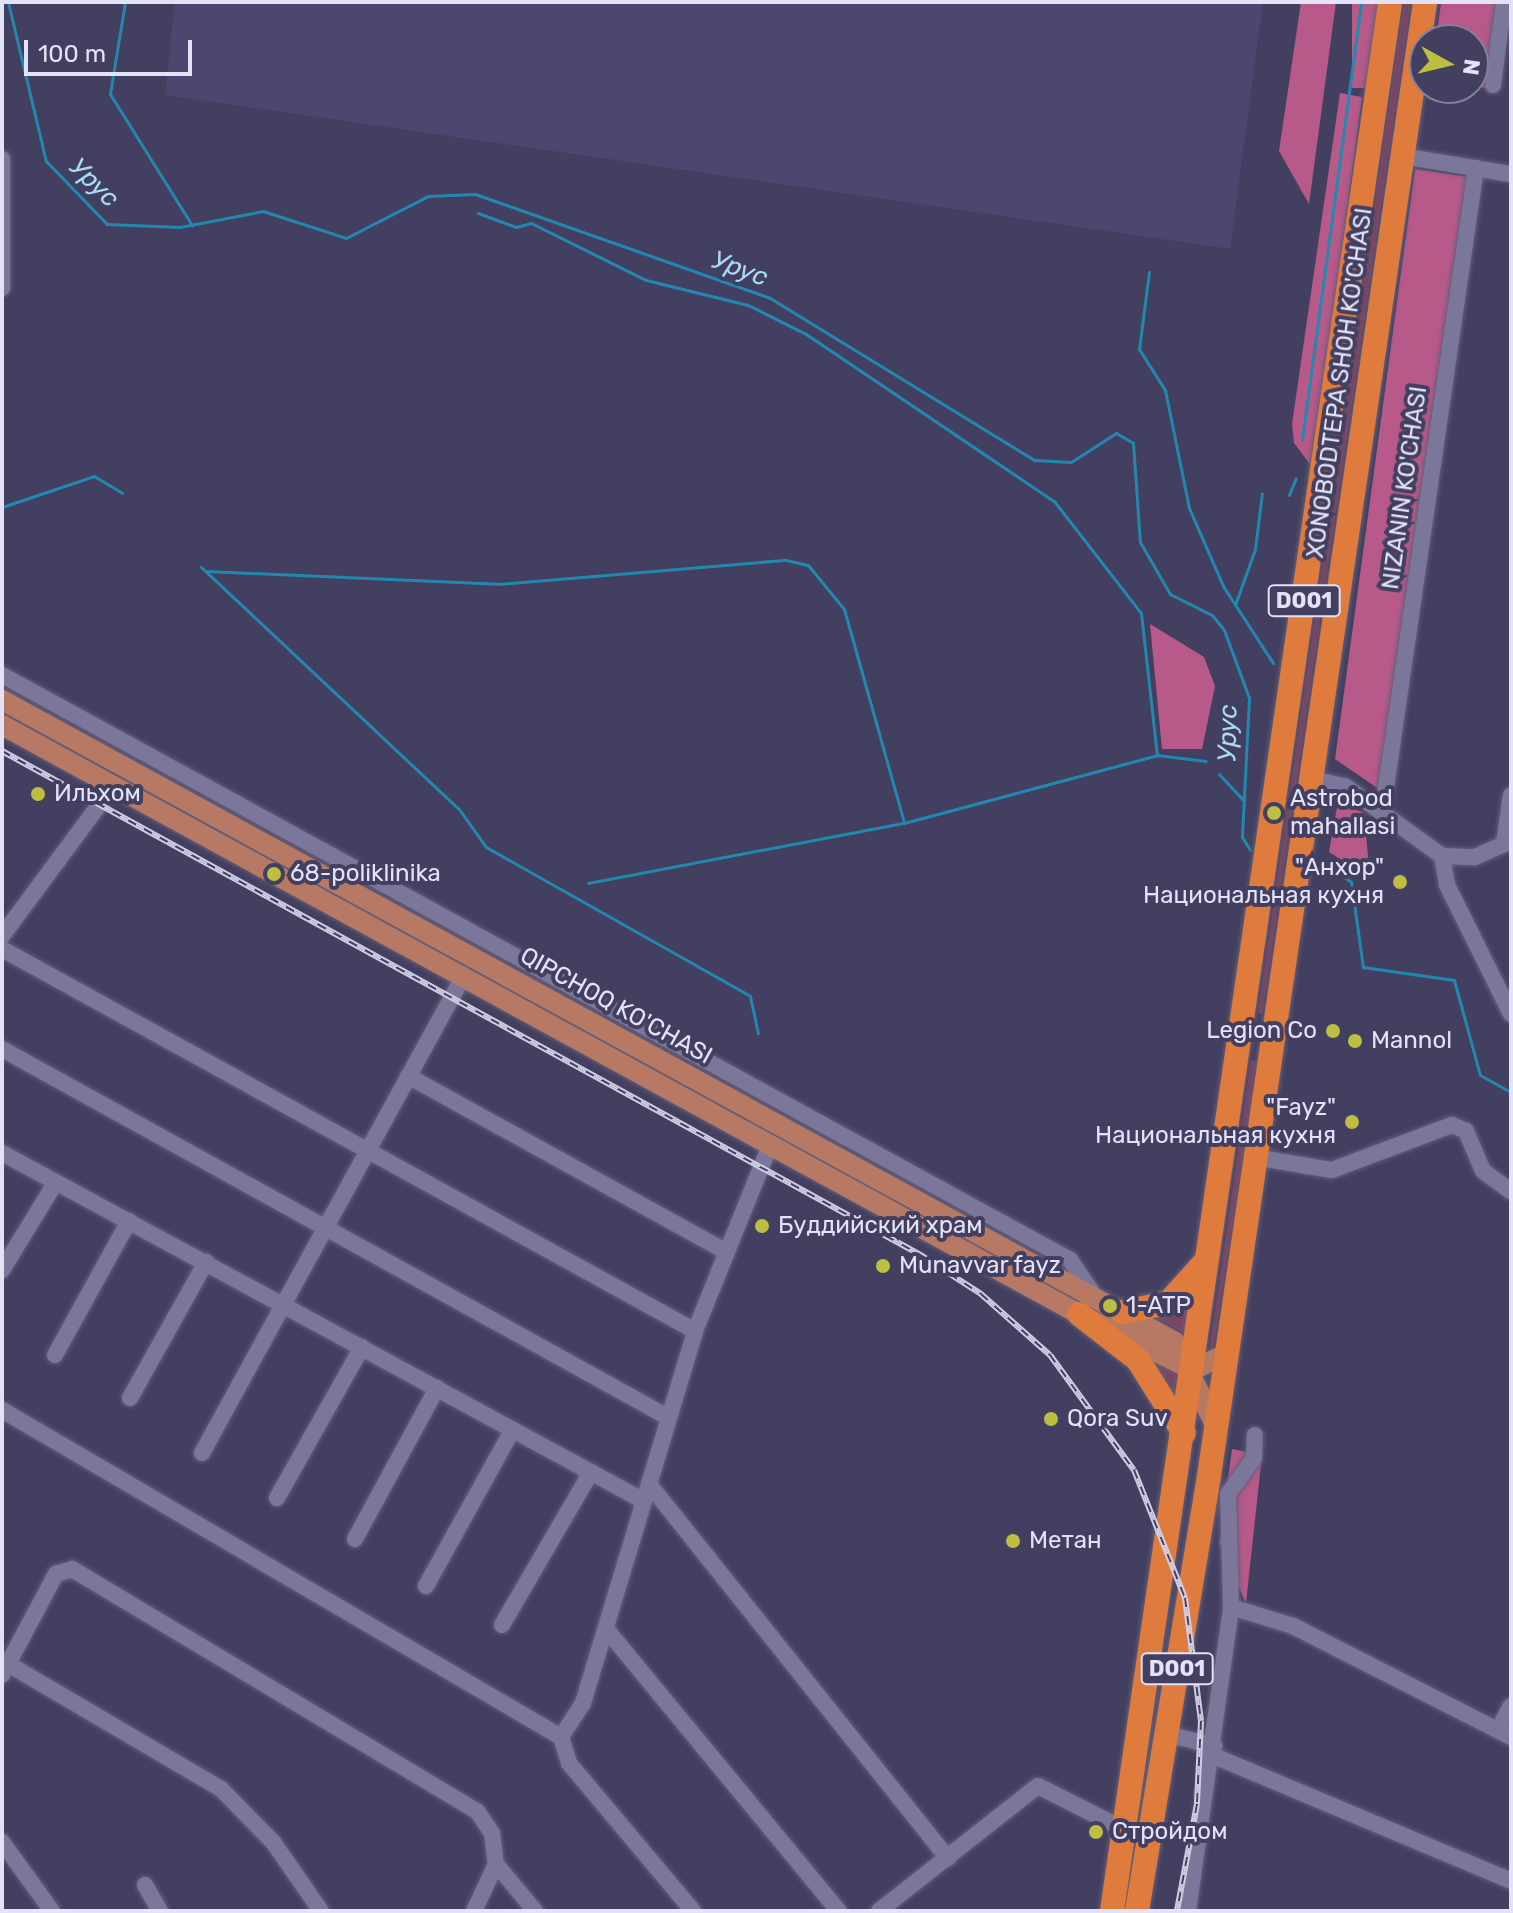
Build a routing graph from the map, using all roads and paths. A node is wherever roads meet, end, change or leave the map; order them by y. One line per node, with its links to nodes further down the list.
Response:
1 (1390, 2): 23 (highway, XONOBODTEPA SHOH KO'CHASI / D001)
2 (1425, 2): 5 (highway, XONOBODTEPA SHOH KO'CHASI / D001)
3 (1504, 2): 4 (street)
4 (1493, 85)
5 (1402, 156): 7 (street); 13 (highway, XONOBODTEPA SHOH KO'CHASI / D001)
6 (2, 159): 9 (street)
7 (1476, 168): 8 (street); 16 (street, NIZANIN KO'CHASI)
8 (1511, 174)
9 (2, 288)
10 (2, 675): 42 (street)
11 (2, 700): 27 (main road, QIPCHOQ KO'CHASI)
12 (2, 725): 14 (main road, QIPCHOQ KO'CHASI)
13 (1311, 779): 16 (street); 24 (highway, XONOBODTEPA SHOH KO'CHASI / D001)
14 (113, 786): 19 (street); 21 (main road, QIPCHOQ KO'CHASI)
15 (1511, 795): 17 (street)
16 (1382, 815): 18 (street)
17 (1508, 843): 18 (street)
18 (1442, 856): 22 (street)
19 (2, 936)
20 (2, 949): 29 (street)
21 (463, 977): 26 (street); 28 (main road, QIPCHOQ KO'CHASI)
22 (1511, 1014)
23 (1244, 1021): 24 (highway); 37 (highway, XONOBODTEPA SHOH KO'CHASI / D001)
24 (1274, 1026): 32 (highway, XONOBODTEPA SHOH KO'CHASI / D001)
25 (2, 1049): 36 (street)
26 (408, 1076): 29 (street); 38 (street)
27 (799, 1136): 31 (main road); 42 (main road, QIPCHOQ KO'CHASI)
28 (770, 1145): 31 (main road, QIPCHOQ KO'CHASI); 38 (street)
29 (365, 1150): 36 (street); 44 (street)
30 (2, 1153): 33 (street)
31 (790, 1156): 42 (main road, QIPCHOQ KO'CHASI)
32 (1254, 1157): 34 (street); 46 (highway, XONOBODTEPA SHOH KO'CHASI / D001)
33 (56, 1182): 35 (street); 40 (street)
34 (1511, 1191)
35 (129, 1221): 39 (street); 47 (street)
36 (325, 1227): 41 (street); 52 (street)
37 (1211, 1249): 43 (highway); 48 (highway, XONOBODTEPA SHOH KO'CHASI / D001)
38 (725, 1251): 44 (street)
39 (206, 1262): 41 (street); 50 (street)
40 (2, 1270)
41 (283, 1304): 45 (street); 57 (street)
42 (1088, 1306): 43 (main road, QIPCHOQ KO'CHASI); 48 (main road, QIPCHOQ KO'CHASI); 53 (highway)
43 (1122, 1312): 48 (main road, QIPCHOQ KO'CHASI)
44 (695, 1331): 52 (street)
45 (362, 1347): 49 (street); 60 (street)
46 (1226, 1354): 48 (main road); 54 (highway, XONOBODTEPA SHOH KO'CHASI / D001)
47 (55, 1355)
48 (1193, 1370): 53 (highway, XONOBODTEPA SHOH KO'CHASI / D001); 54 (main road, QIPCHOQ KO'CHASI)
49 (437, 1388): 55 (street); 61 (street)
50 (130, 1398)
51 (2, 1410): 70 (street)
52 (666, 1416): 59 (street)
53 (1185, 1427): 54 (main road); 72 (highway, XONOBODTEPA SHOH KO'CHASI / D001)
54 (1216, 1427): 69 (highway, XONOBODTEPA SHOH KO'CHASI / D001)
55 (513, 1429): 58 (street); 62 (street)
56 (1255, 1435): 63 (street)
57 (202, 1453)
58 (591, 1472): 59 (street); 64 (street)
59 (646, 1492): 65 (street); 74 (street)
60 (277, 1498)
61 (355, 1539)
62 (426, 1586)
63 (1240, 1608): 68 (street); 71 (street)
64 (502, 1625)
65 (607, 1630): 70 (street); 84 (street)
66 (5, 1667): 75 (street); 80 (street)
67 (1511, 1706): 68 (street)
68 (1504, 1733)
69 (1166, 1734): 71 (street); 87 (highway, XONOBODTEPA SHOH KO'CHASI / D001)
70 (561, 1737): 83 (street)
71 (1215, 1751): 76 (street); 88 (street)
72 (1125, 1830): 74 (street); 86 (highway, XONOBODTEPA SHOH KO'CHASI / D001)
73 (2, 1842): 79 (street)
74 (948, 1858): 85 (street)
75 (496, 1864): 81 (street); 82 (street)
76 (1511, 1881)
77 (145, 1885): 78 (street)
78 (157, 1910)
79 (52, 1911)
80 (321, 1911)
81 (474, 1911)
82 (535, 1911)
83 (693, 1911)
84 (839, 1911)
85 (879, 1911)
86 (1112, 1911)
87 (1137, 1911)
88 (1188, 1911)

